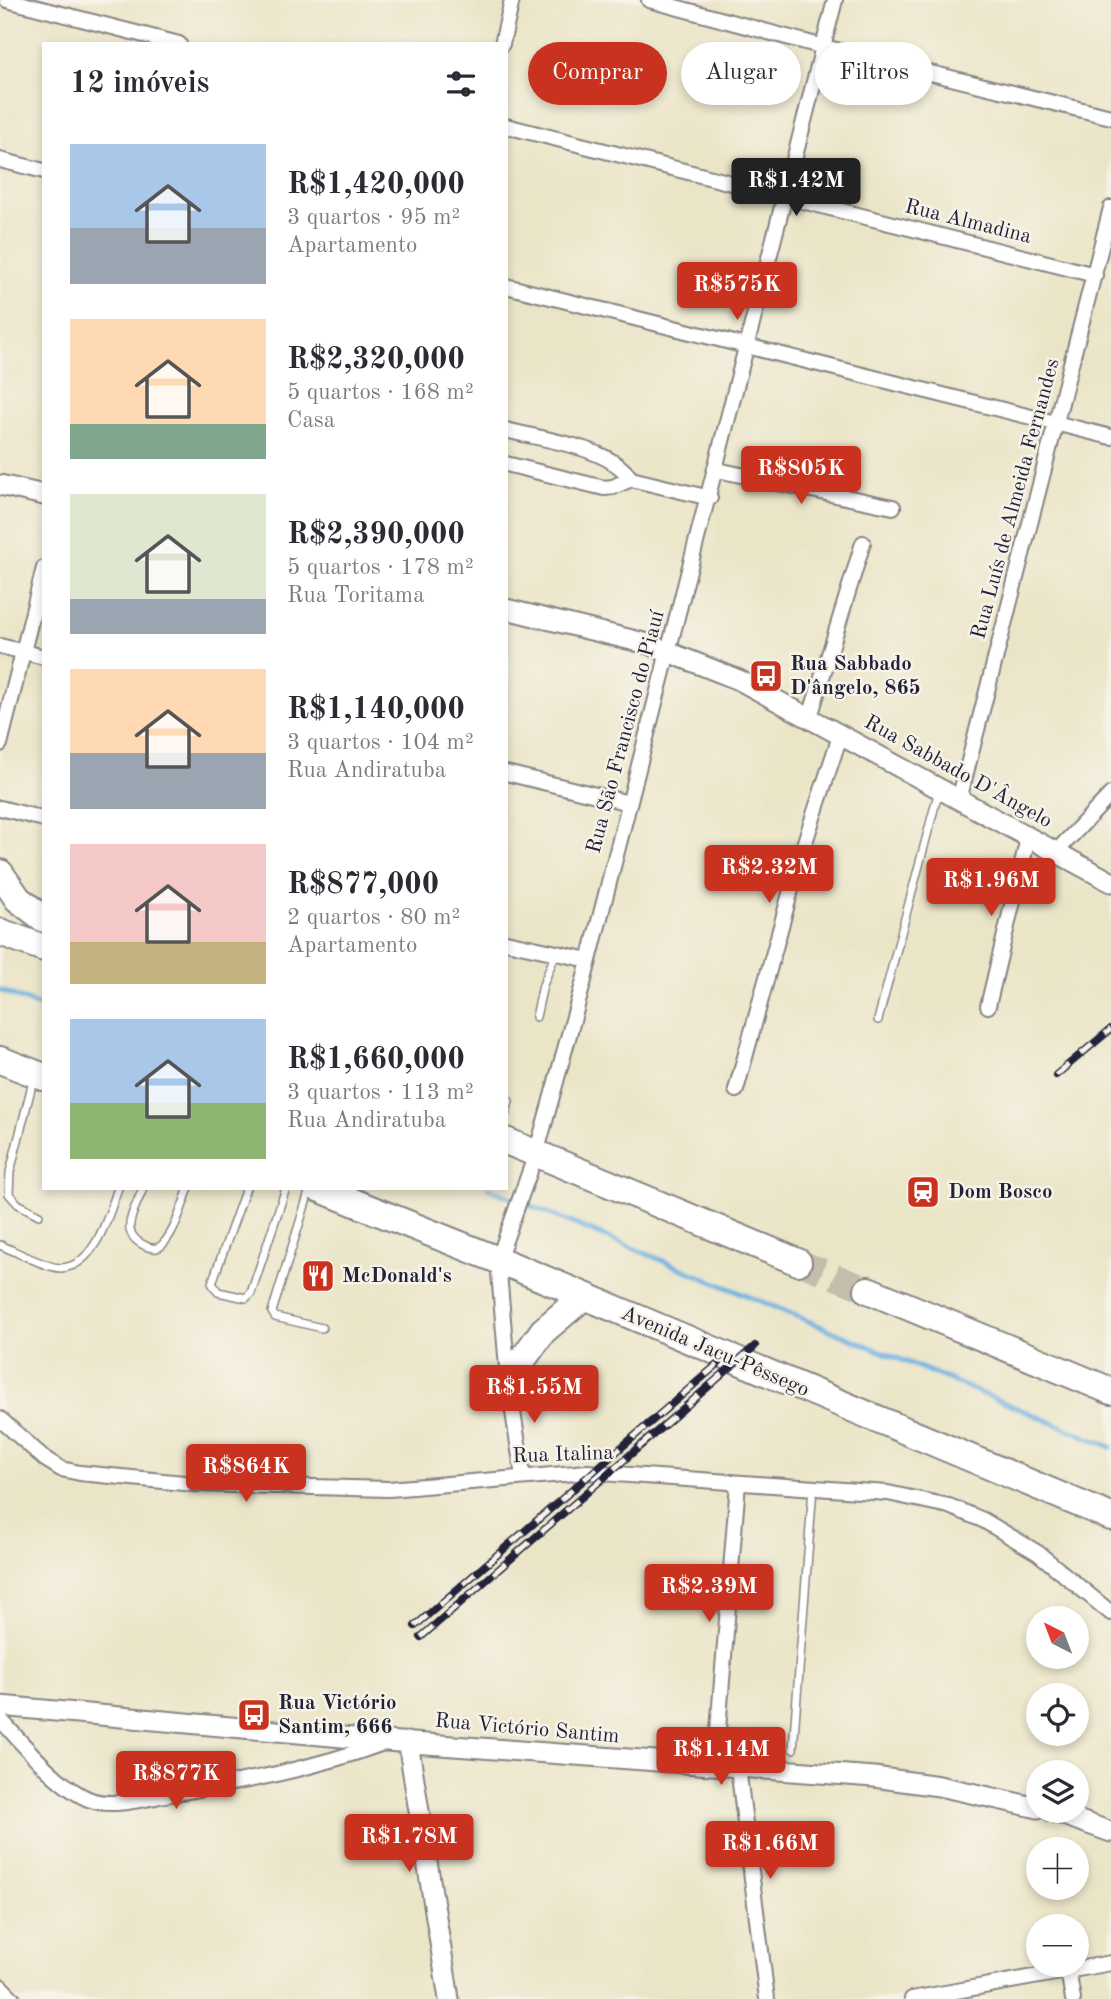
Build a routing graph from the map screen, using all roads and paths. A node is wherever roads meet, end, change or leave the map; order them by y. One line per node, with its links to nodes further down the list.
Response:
1 (8, 0): 5 (street)
2 (512, 0): 6 (street)
3 (649, 0): 8 (street)
4 (835, 0): 7 (street, Rua São Francisco do Piauí)
5 (171, 42)
6 (502, 42)
7 (825, 42)
8 (815, 45)
9 (933, 74): 11 (street)
10 (815, 83): 15 (street, Rua São Francisco do Piauí)
11 (1111, 117)
12 (508, 127): 15 (street, Rua Almadina)
13 (0, 160): 14 (street)
14 (42, 170)
15 (786, 197): 17 (street, Rua Almadina); 19 (street, Rua São Francisco do Piauí)
16 (1111, 208): 17 (street, Rua Luís de Almeida Fernandes)
17 (1094, 275): 20 (street, Rua Luís de Almeida Fernandes)
18 (508, 287): 19 (street)
19 (748, 348): 20 (street); 24 (street, Rua São Francisco do Piauí)
20 (1058, 424): 22 (street); 43 (street, Rua Luís de Almeida Fernandes)
21 (508, 431): 25 (street)
22 (1111, 437)
23 (508, 464): 25 (street)
24 (717, 470): 28 (street, Rua São Francisco do Piauí); 29 (street)
25 (631, 479): 28 (street)
26 (0, 485): 27 (street)
27 (42, 495)
28 (710, 498): 35 (street, Rua São Francisco do Piauí)
29 (893, 508)
30 (863, 543): 37 (street)
31 (42, 576): 34 (street)
32 (508, 610): 35 (street, Rua Sabbado D'Ângelo)
33 (0, 646): 34 (street)
34 (23, 651): 36 (street); 39 (street)
35 (668, 651): 37 (street, Rua Sabbado D'Ângelo); 44 (street, Rua São Francisco do Piauí)
36 (42, 656)
37 (810, 717): 38 (street, Rua Sabbado D'Ângelo)
38 (841, 733): 41 (street, Rua Sabbado D'Ângelo); 61 (street)
39 (0, 744)
40 (508, 773): 44 (street)
41 (939, 790): 43 (street, Rua Sabbado D'Ângelo); 59 (lane)
42 (1111, 794): 48 (street)
43 (959, 800): 47 (street, Rua Sabbado D'Ângelo)
44 (629, 803): 56 (street, Rua São Francisco do Piauí)
45 (0, 808): 46 (street)
46 (42, 819)
47 (1028, 838): 48 (street, Rua Sabbado D'Ângelo); 57 (street)
48 (1056, 852): 50 (street, Rua Sabbado D'Ângelo)
49 (0, 873): 51 (highway)
50 (1111, 882)
51 (42, 917)
52 (0, 932): 54 (highway)
53 (508, 943): 55 (street)
54 (42, 947)
55 (555, 955): 56 (street); 58 (lane)
56 (589, 960): 65 (street, Rua São Francisco do Piauí)
57 (988, 1006)
58 (536, 1017)
59 (878, 1020)
60 (19, 1069): 73 (lane)
61 (736, 1090)
62 (509, 1101): 63 (lane)
63 (508, 1105)
64 (508, 1143): 65 (highway)
65 (532, 1165): 75 (street, Rua São Francisco do Piauí); 76 (highway)
66 (117, 1190): 74 (lane)
67 (142, 1190): 68 (lane)
68 (188, 1190)
69 (245, 1190): 70 (lane)
70 (285, 1190)
71 (309, 1190): 79 (lane)
72 (324, 1190): 75 (highway, Avenida Jacu-Pêssego)
73 (39, 1215)
74 (0, 1245)
75 (501, 1250): 78 (highway, Avenida Jacu-Pêssego); 80 (street, Rua São Francisco do Piauí)
76 (798, 1262)
77 (868, 1290): 81 (highway)
78 (583, 1297): 80 (highway); 86 (highway, Avenida Jacu-Pêssego)
79 (322, 1328)
80 (508, 1380): 83 (street, Rua São Francisco do Piauí)
81 (1111, 1391)
82 (0, 1419): 83 (street, Rua Italina)
83 (523, 1476): 84 (street, Rua Italina)
84 (738, 1483): 85 (street, Rua Italina); 93 (street)
85 (813, 1488): 87 (street, Rua Italina); 92 (lane)
86 (1111, 1517)
87 (1111, 1613)
88 (0, 1706): 90 (street, Rua Victório Santim)
89 (0, 1719): 90 (street, Rua Victório Santim)
90 (386, 1741): 91 (street, Rua Victório Santim)
91 (408, 1742): 93 (street, Rua Victório Santim); 104 (street)
92 (793, 1749)
93 (715, 1767): 94 (street, Rua Victório Santim)
94 (738, 1767): 95 (street, Rua Victório Santim); 105 (street)
95 (1026, 1805)
96 (1086, 1823): 97 (street)
97 (1111, 1832)
98 (1111, 1963): 99 (street)
99 (1089, 1967)
100 (1030, 1977): 106 (street)
101 (1069, 1977): 107 (street)
102 (0, 1986): 103 (street)
103 (13, 1999)
104 (449, 1999)
105 (767, 1999)
106 (912, 1999)
107 (1073, 1999)

